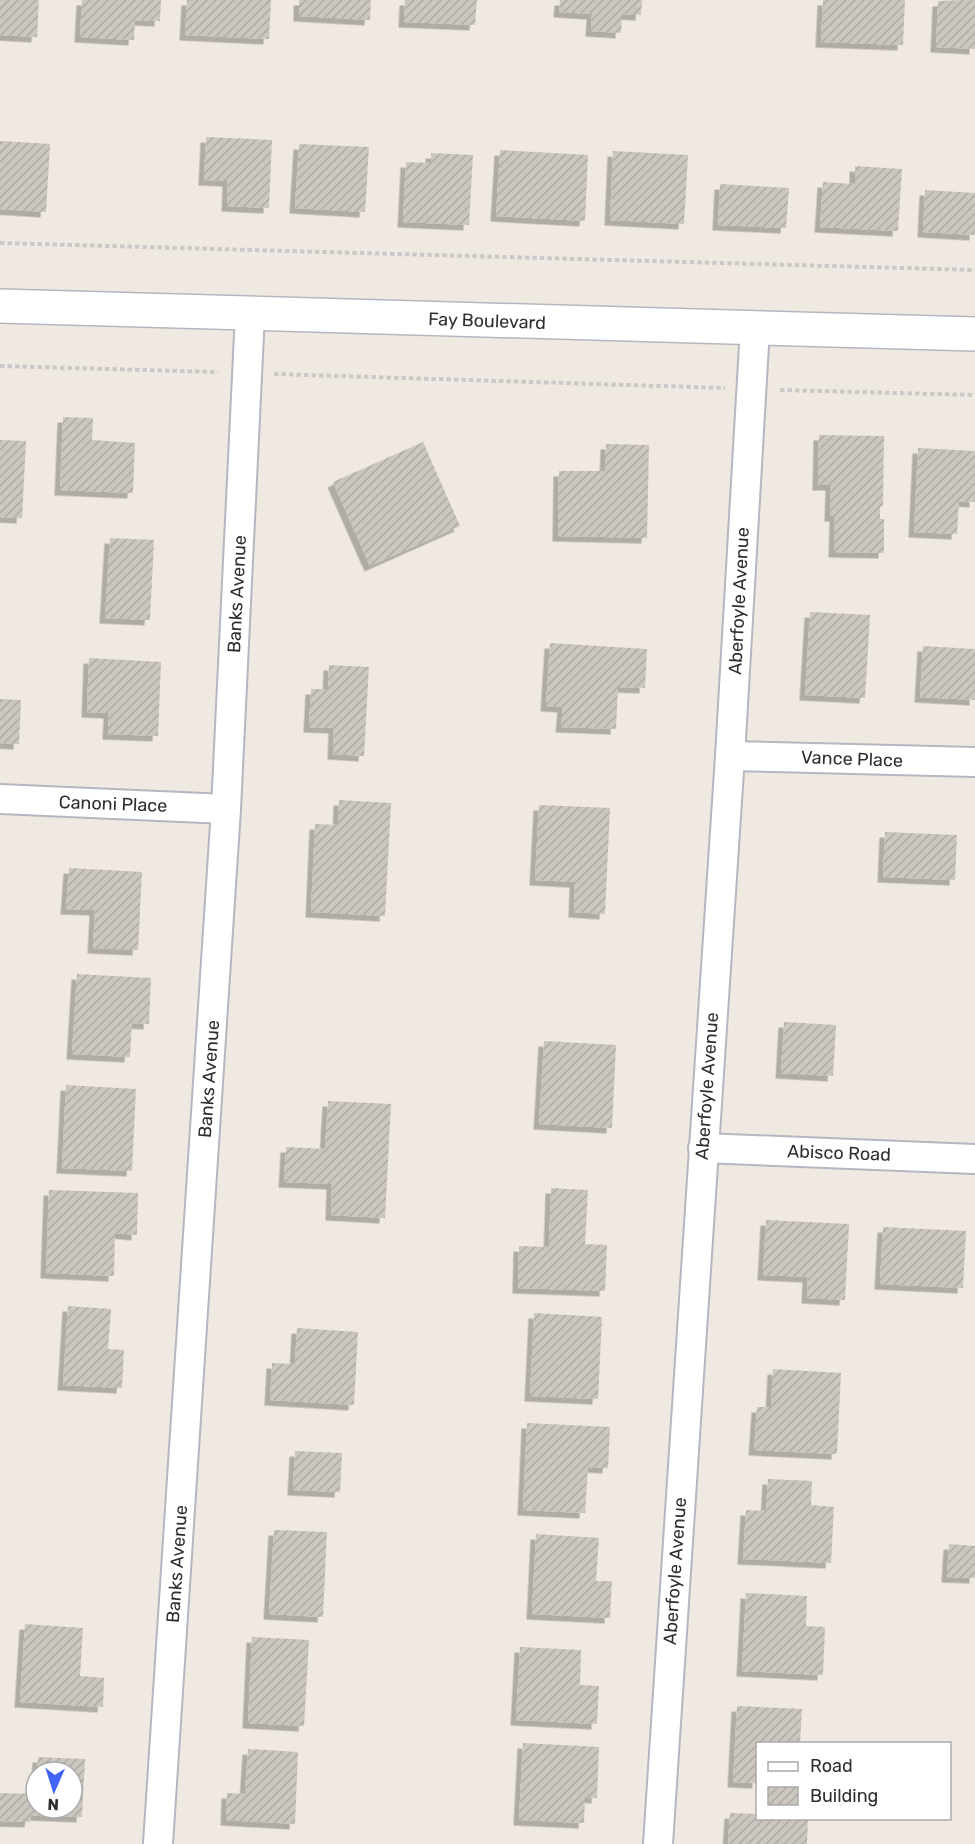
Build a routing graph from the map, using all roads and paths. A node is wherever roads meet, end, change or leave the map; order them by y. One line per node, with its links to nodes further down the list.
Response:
1 (0, 243): 2 (path)
2 (975, 270)
3 (0, 306): 4 (street, Fay Boulevard)
4 (250, 314): 5 (street, Fay Boulevard); 8 (street, Banks Avenue)
5 (755, 328): 6 (street, Fay Boulevard); 9 (street, Aberfoyle Avenue)
6 (975, 334)
7 (0, 366): 8 (path)
8 (247, 373): 9 (path); 14 (street, Banks Avenue)
9 (751, 389): 10 (path); 11 (street, Aberfoyle Avenue)
10 (975, 395)
11 (730, 756): 12 (street, Vance Place); 15 (street, Aberfoyle Avenue)
12 (975, 762)
13 (0, 799): 14 (street, Canoni Place)
14 (226, 809): 17 (street, Banks Avenue)
15 (703, 1148): 16 (street, Abisco Road); 18 (street, Aberfoyle Avenue)
16 (975, 1159)
17 (158, 1844)
18 (657, 1844)

